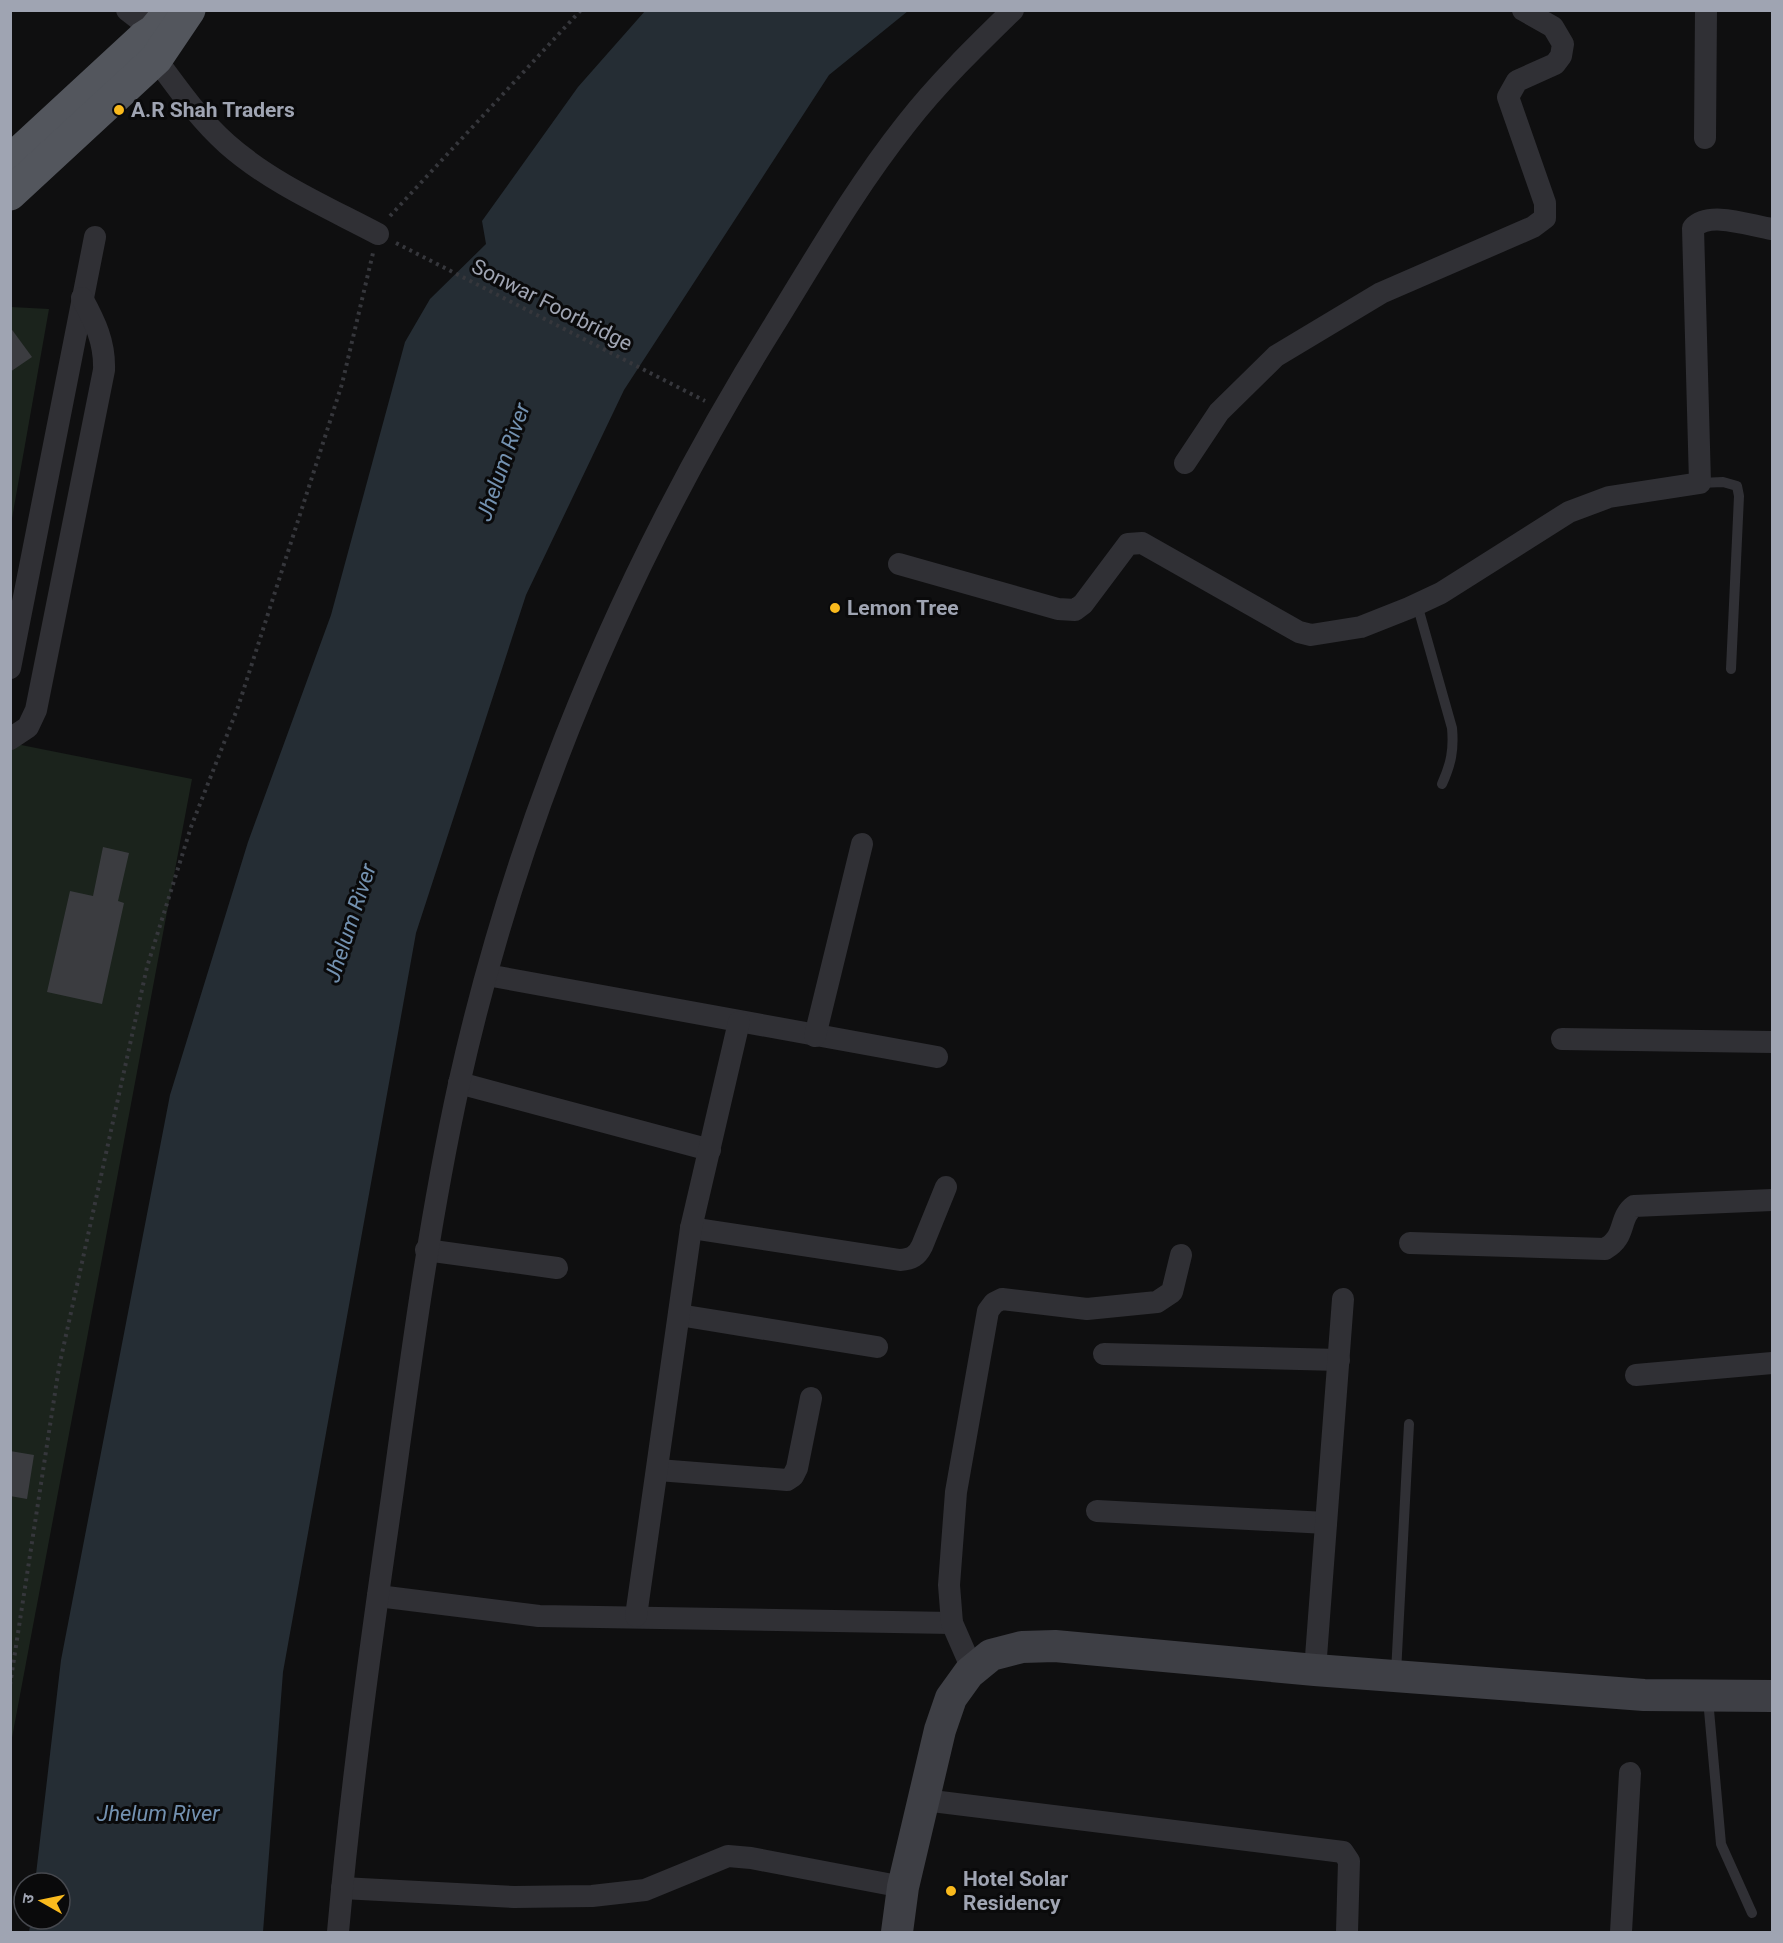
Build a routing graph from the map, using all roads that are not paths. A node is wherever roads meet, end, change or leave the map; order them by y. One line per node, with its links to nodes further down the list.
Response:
1 (127, 10): 6 (street)
2 (189, 10): 6 (highway)
3 (1013, 10): 23 (street)
4 (1522, 10): 14 (street)
5 (1706, 10): 7 (street)
6 (160, 34): 8 (highway); 9 (highway); 11 (street)
7 (1705, 138)
8 (10, 160)
9 (10, 194)
10 (1773, 229): 15 (street)
11 (378, 234)
12 (95, 237): 13 (street)
13 (82, 298): 18 (street); 20 (street)
14 (1185, 463)
15 (1700, 483): 17 (street); 19 (lane)
16 (899, 564): 17 (street)
17 (1417, 604): 21 (lane)
18 (10, 668)
19 (1731, 669)
20 (10, 739)
21 (1442, 784)
22 (862, 844): 25 (street)
23 (487, 975): 24 (street); 29 (street)
24 (739, 1022): 25 (street); 30 (street)
25 (815, 1036): 28 (street)
26 (1562, 1039): 27 (street)
27 (1773, 1042)
28 (937, 1058)
29 (459, 1083): 30 (street); 35 (street)
30 (710, 1150): 33 (street)
31 (946, 1187): 33 (street)
32 (1773, 1200): 34 (street)
33 (690, 1228): 39 (street)
34 (1410, 1243)
35 (426, 1250): 37 (street); 50 (street)
36 (1181, 1255): 52 (street)
37 (557, 1268)
38 (1343, 1299): 42 (street)
39 (678, 1315): 40 (street); 47 (street)
40 (876, 1347)
41 (1104, 1354): 42 (street)
42 (1339, 1360): 49 (street)
43 (1773, 1363): 44 (street)
44 (1636, 1375)
45 (811, 1398): 47 (street)
46 (1410, 1424): 55 (lane)
47 (658, 1470): 51 (street)
48 (1097, 1511): 49 (street)
49 (1326, 1523): 53 (street)
50 (378, 1596): 51 (street); 61 (street)
51 (636, 1616): 52 (street)
52 (952, 1623): 54 (street)
53 (1315, 1670): 54 (main road); 55 (main road)
54 (973, 1671): 59 (main road)
55 (1396, 1676): 56 (main road)
56 (1708, 1695): 57 (main road); 62 (lane)
57 (1773, 1696)
58 (1630, 1773): 66 (street)
59 (924, 1800): 60 (main road); 65 (street)
60 (903, 1887): 61 (street); 64 (main road)
61 (342, 1888): 63 (street)
62 (1752, 1913)
63 (338, 1932)
64 (897, 1932)
65 (1347, 1932)
66 (1621, 1932)

